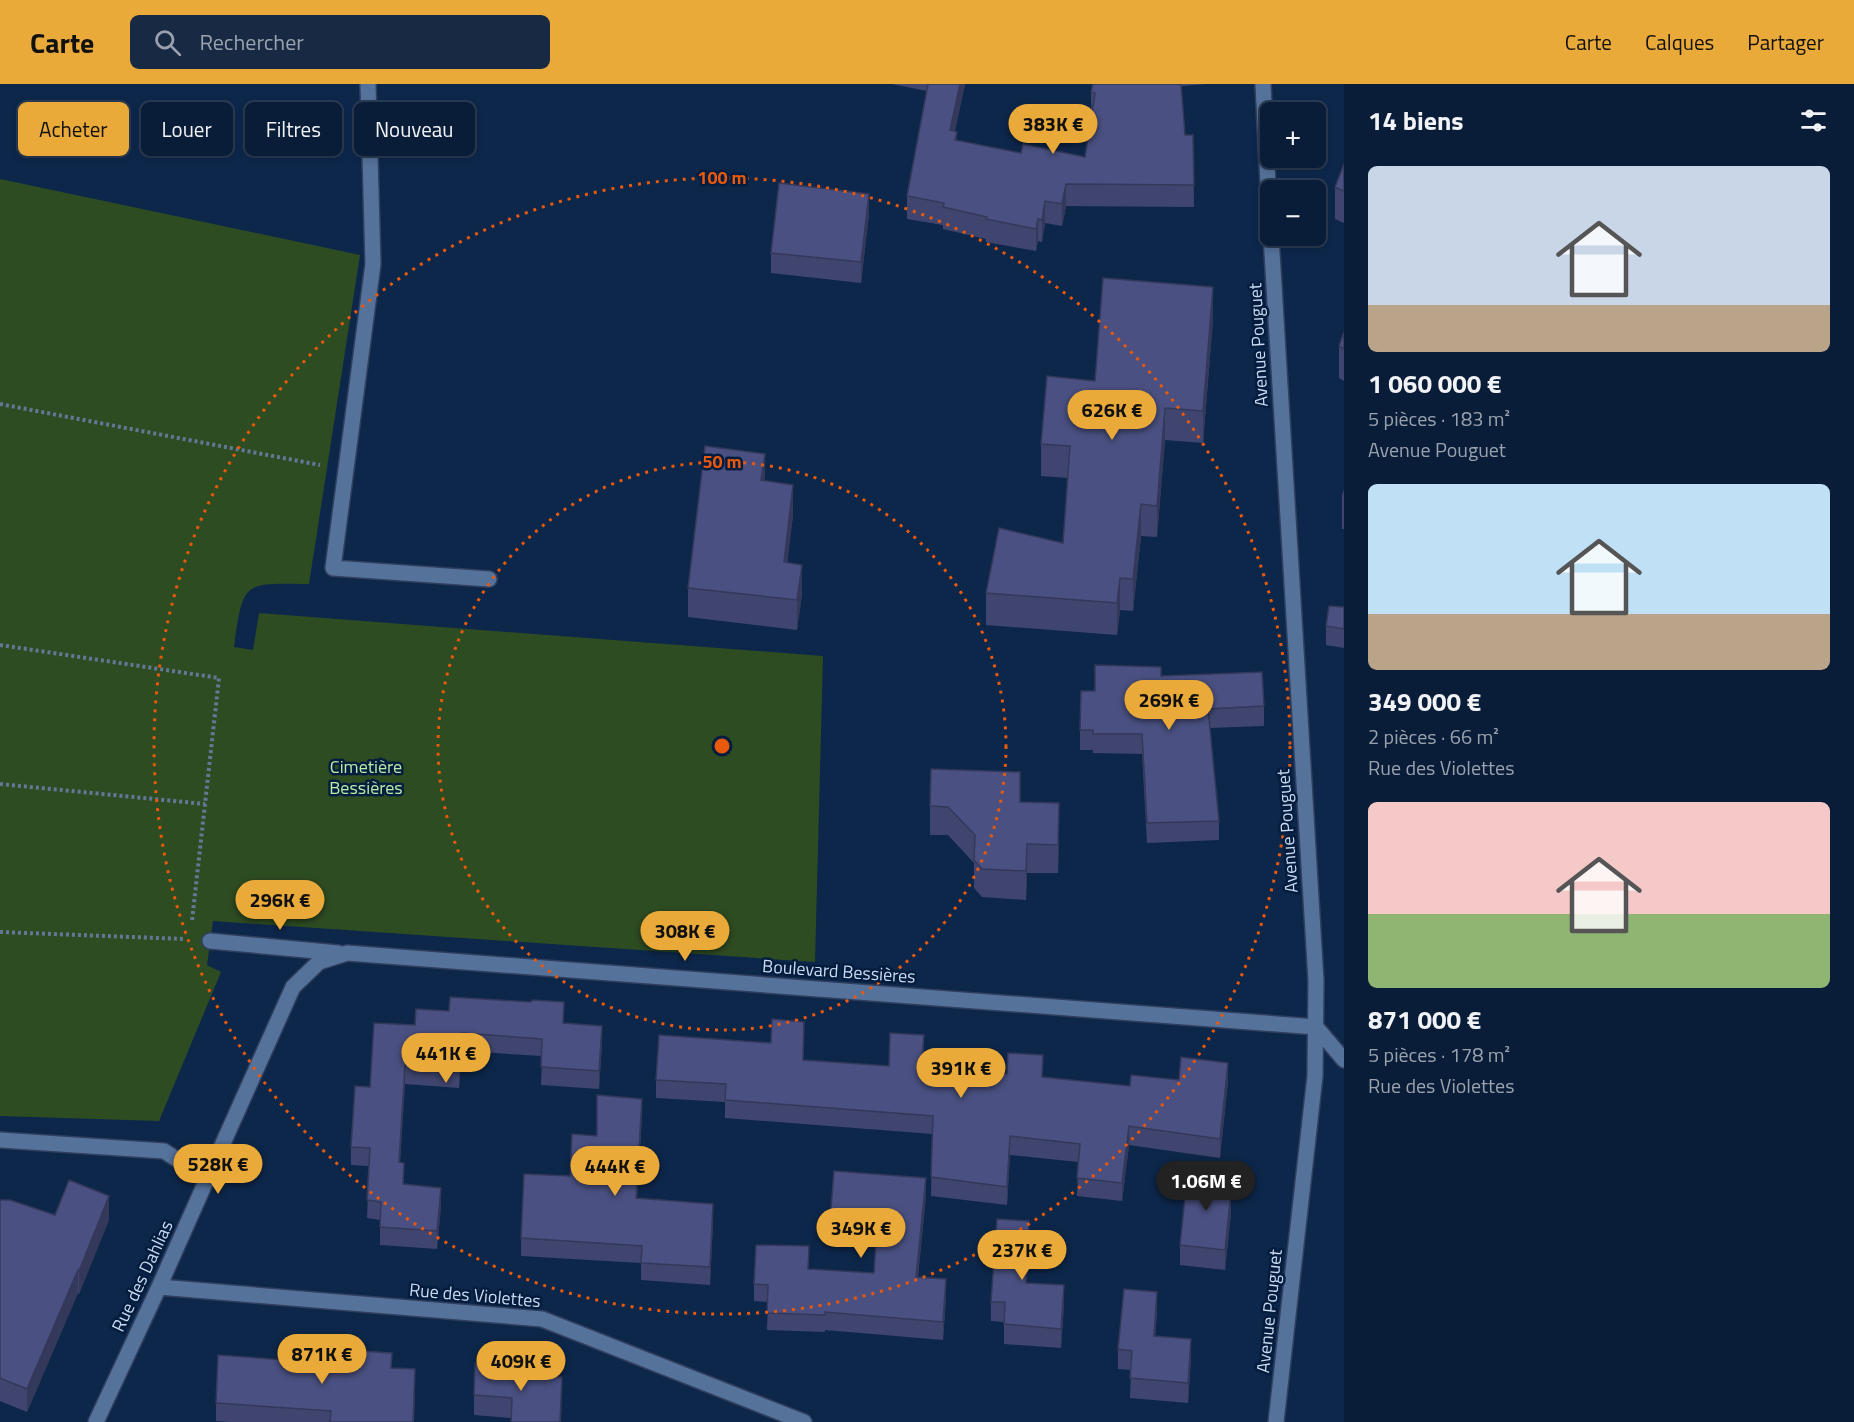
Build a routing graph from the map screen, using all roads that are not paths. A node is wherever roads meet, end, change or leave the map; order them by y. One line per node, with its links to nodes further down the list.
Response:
1 (368, 84): 5 (street)
2 (1263, 84): 3 (street)
3 (1268, 180)
4 (1272, 246): 8 (street, Avenue Pouguet)
5 (489, 579)
6 (210, 941): 7 (street)
7 (347, 953): 8 (street, Boulevard Bessières); 11 (street, Boulevard Bessières)
8 (1316, 1027): 9 (street); 15 (street, Avenue Pouguet)
9 (1344, 1060)
10 (0, 1140): 11 (street)
11 (207, 1179): 12 (street, Rue des Dahlias)
12 (159, 1287): 13 (street, Rue des Dahlias); 14 (street, Rue des Violettes)
13 (96, 1422)
14 (804, 1422)
15 (1276, 1422)

